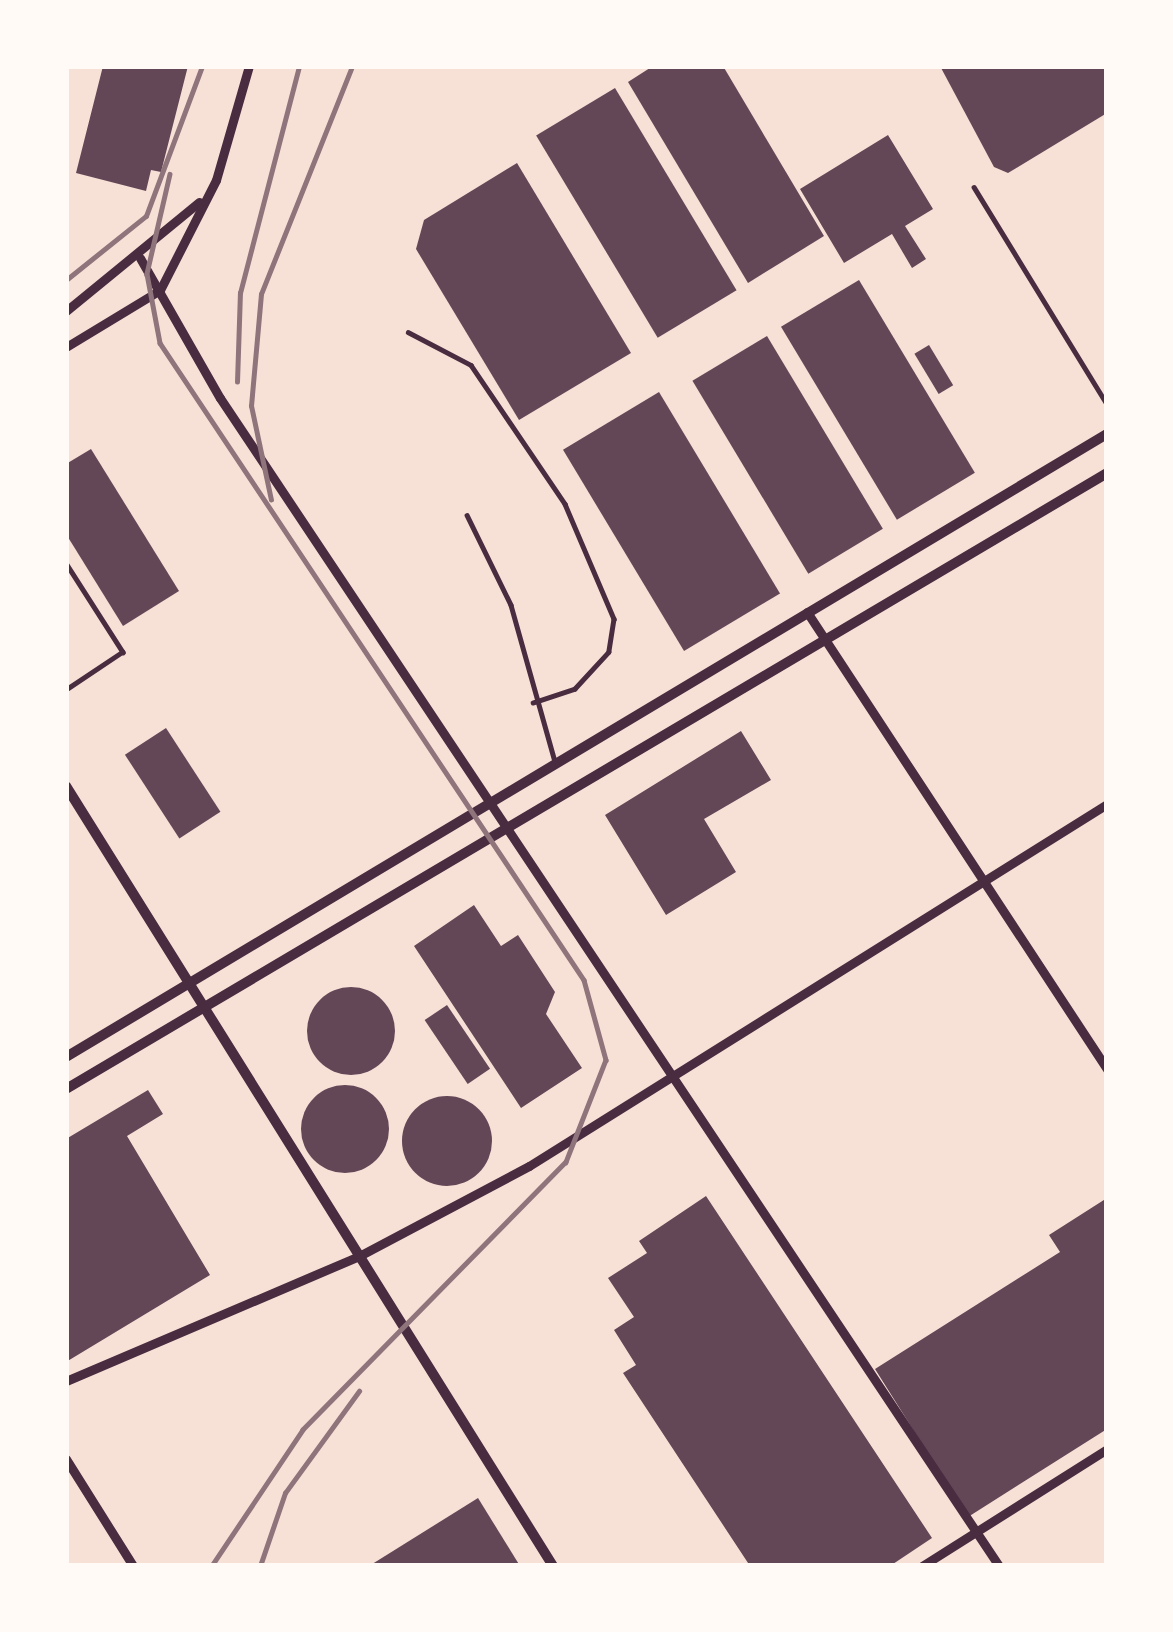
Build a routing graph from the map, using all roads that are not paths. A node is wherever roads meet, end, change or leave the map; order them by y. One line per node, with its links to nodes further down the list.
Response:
1 (249, 66): 3 (street)
2 (974, 187): 9 (lane)
3 (207, 194): 4 (street); 5 (street)
4 (140, 258): 5 (street); 6 (street)
5 (160, 290): 8 (street); 20 (street)
6 (66, 311)
7 (408, 332): 17 (lane)
8 (66, 347)
9 (1107, 404)
10 (1107, 434): 14 (street)
11 (1107, 473): 15 (street)
12 (467, 515): 17 (lane)
13 (66, 563): 16 (lane)
14 (807, 612): 15 (street); 18 (street)
15 (826, 641): 22 (street); 23 (street)
16 (66, 690)
17 (533, 703): 18 (lane)
18 (555, 762): 20 (street)
19 (66, 786): 24 (street)
20 (493, 801): 22 (street); 24 (street)
21 (1107, 804): 23 (street)
22 (512, 828): 25 (street); 28 (street)
23 (986, 880): 27 (street); 28 (street)
24 (188, 987): 25 (street); 26 (street)
25 (202, 1010): 29 (street); 30 (street)
26 (66, 1057)
27 (1107, 1069)
28 (677, 1071): 30 (street); 34 (street)
29 (66, 1089)
30 (362, 1255): 31 (street); 36 (street)
31 (66, 1381)
32 (1107, 1449): 34 (street)
33 (66, 1459): 35 (street)
34 (977, 1533): 37 (street); 38 (street)
35 (133, 1566)
36 (553, 1566)
37 (922, 1566)
38 (999, 1566)

